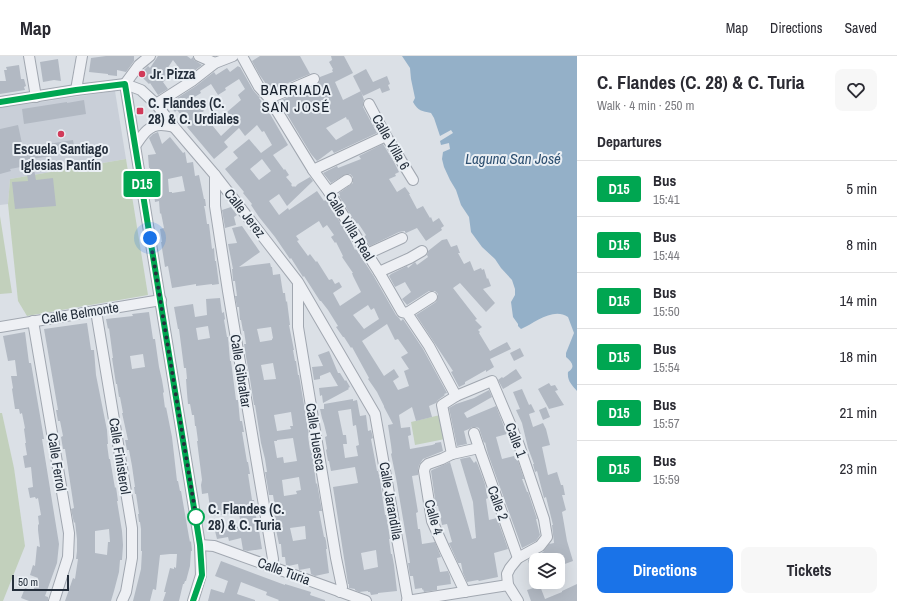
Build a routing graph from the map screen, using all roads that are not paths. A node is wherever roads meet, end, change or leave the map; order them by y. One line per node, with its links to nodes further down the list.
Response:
1 (29, 56): 11 (street)
2 (82, 56): 10 (street)
3 (150, 56): 9 (street)
4 (199, 56): 7 (street)
5 (233, 56): 7 (street)
6 (242, 56): 12 (street, Calle Villa Real)
7 (215, 63): 14 (street)
8 (314, 79): 12 (street)
9 (125, 84): 10 (street); 14 (street, Calle Jerez); 18 (street)
10 (76, 90): 11 (street)
11 (36, 97): 13 (street)
12 (269, 98): 19 (street, Calle Villa Real)
13 (0, 102)
14 (156, 104): 16 (street, Calle Jerez)
15 (369, 104): 17 (street, Calle Villa 6)
16 (174, 127): 18 (street); 20 (street, Calle Jerez)
17 (386, 136): 19 (street); 22 (street, Calle Villa 6)
18 (135, 146): 30 (street)
19 (313, 170): 23 (street, Calle Villa Real)
20 (215, 174): 28 (street, Calle Jerez); 42 (street, Calle Gibraltar)
21 (347, 180): 23 (street)
22 (413, 180)
23 (329, 192): 26 (street, Calle Villa Real)
24 (402, 238): 26 (street)
25 (422, 251): 27 (street)
26 (368, 254): 27 (street, Calle Villa Real)
27 (379, 272): 32 (street, Calle Villa Real)
28 (298, 282): 36 (street, Calle Jerez); 44 (street, Calle Huesca)
29 (432, 298): 32 (street)
30 (161, 300): 31 (street, Calle Belmonte); 40 (street)
31 (96, 311): 33 (street, Calle Belmonte); 47 (street, Calle Finisterol)
32 (407, 313): 35 (street, Calle Villa Real)
33 (33, 321): 34 (street, Calle Belmonte); 46 (street, Calle Ferrol)
34 (0, 327)
35 (456, 396): 39 (street, Calle 1); 41 (street, Calle 1)
36 (369, 403): 50 (street, Calle Jarandilla)
37 (474, 433): 38 (street, Calle 2)
38 (479, 448): 39 (street); 41 (street, Calle 2)
39 (452, 454): 45 (street, Calle 4)
40 (200, 545): 42 (street, Calle Turia); 48 (street)
41 (518, 558): 43 (street, Calle 1)
42 (272, 567): 44 (street, Calle Turia)
43 (508, 585): 45 (street); 51 (street)
44 (340, 592): 49 (street, Calle Turia)
45 (465, 592): 50 (street)
46 (54, 601)
47 (122, 601)
48 (193, 601)
49 (366, 601)
50 (407, 601)
51 (518, 601)

